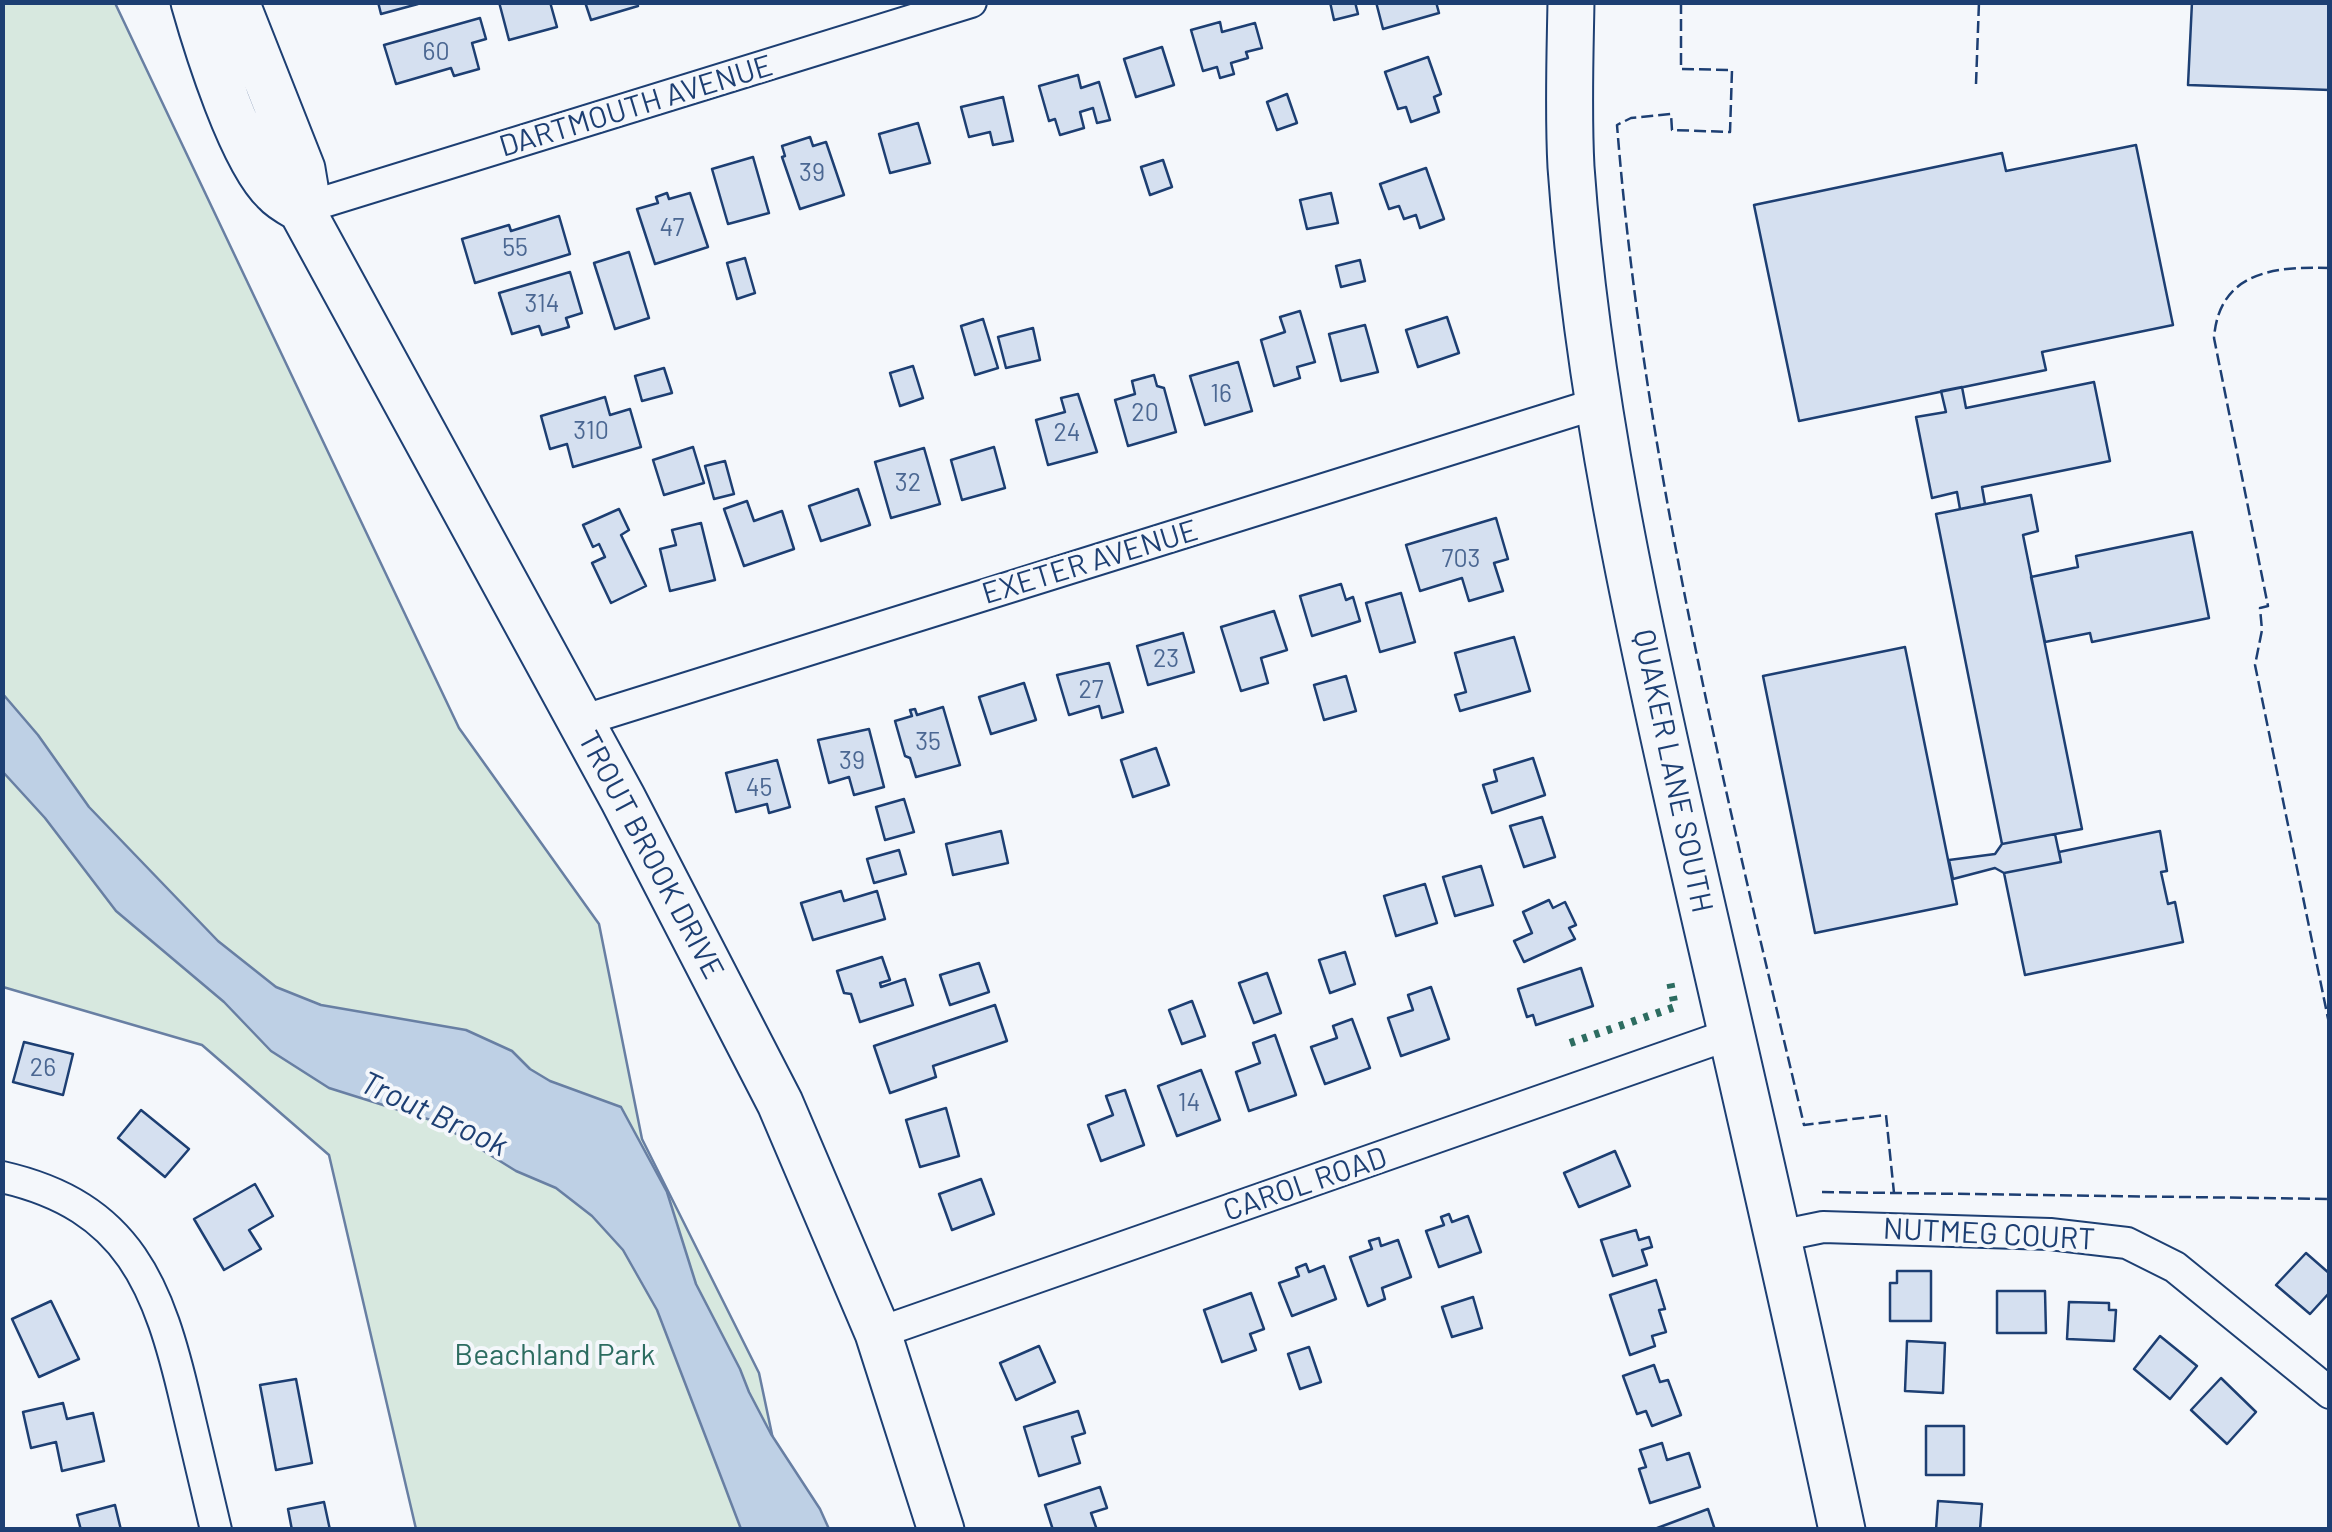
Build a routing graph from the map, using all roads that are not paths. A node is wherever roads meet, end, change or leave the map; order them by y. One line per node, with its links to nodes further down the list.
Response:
1 (194, 2): 5 (main road, TROUT BROOK DRIVE)
2 (236, 2): 5 (main road, TROUT BROOK DRIVE)
3 (971, 2): 5 (street, DARTMOUTH AVENUE)
4 (1571, 2): 6 (main road, QUAKER LANE SOUTH)
5 (301, 209): 7 (main road, TROUT BROOK DRIVE)
6 (1599, 403): 7 (street, EXETER AVENUE); 8 (main road, QUAKER LANE SOUTH)
7 (581, 721): 11 (main road, TROUT BROOK DRIVE)
8 (1731, 1034): 10 (main road, QUAKER LANE SOUTH); 11 (street, CAROL ROAD)
9 (2, 1177): 13 (street)
10 (1778, 1236): 12 (street, NUTMEG COURT); 15 (main road, QUAKER LANE SOUTH)
11 (878, 1334): 14 (main road, TROUT BROOK DRIVE)
12 (2330, 1393)
13 (216, 1530)
14 (941, 1530)
15 (1842, 1530)

